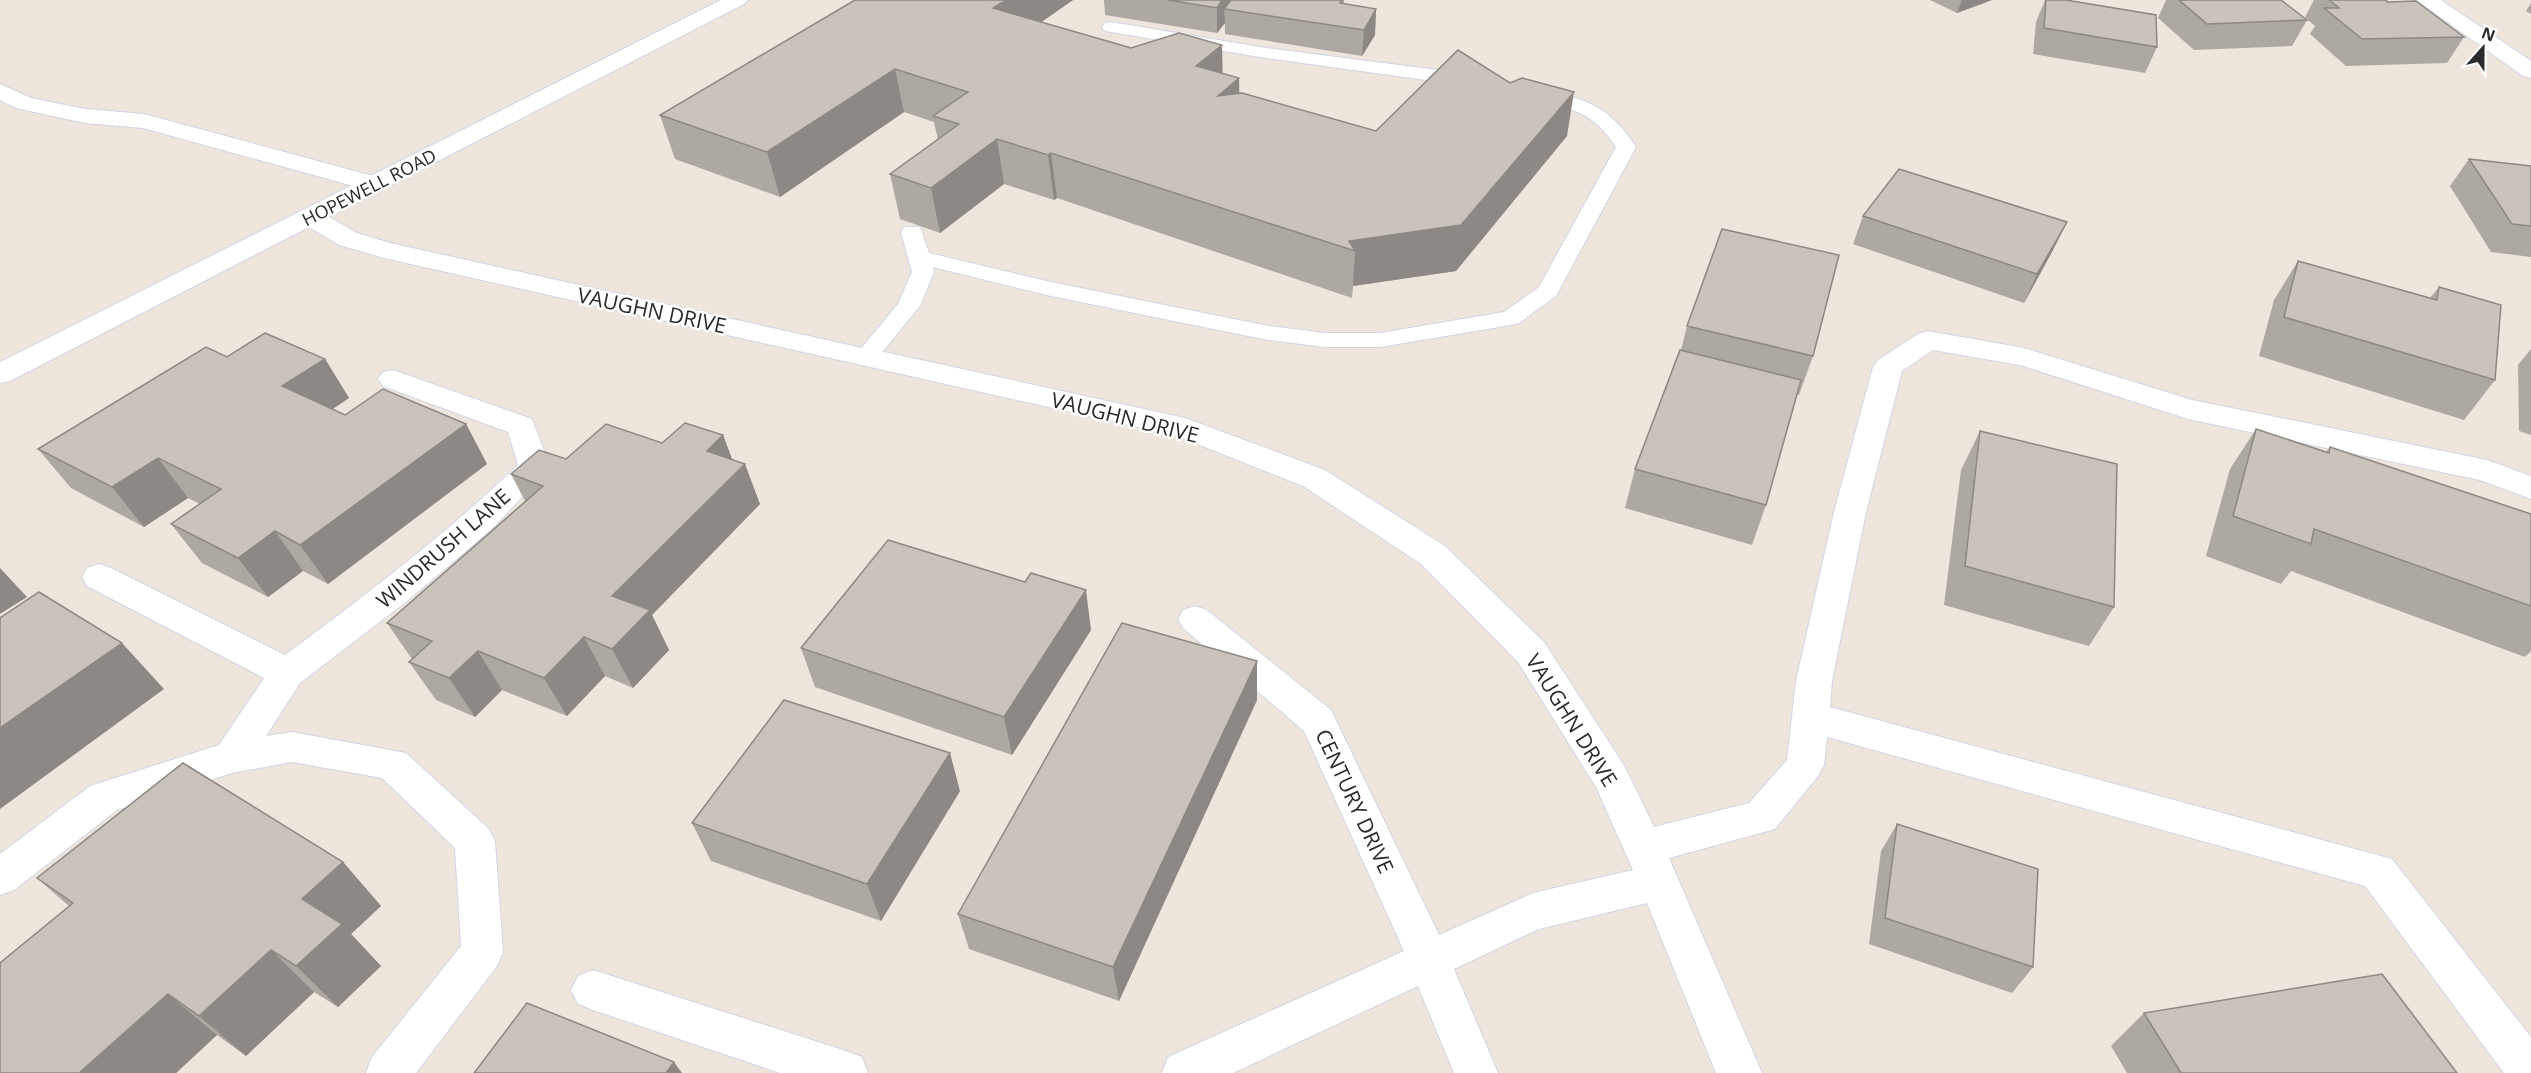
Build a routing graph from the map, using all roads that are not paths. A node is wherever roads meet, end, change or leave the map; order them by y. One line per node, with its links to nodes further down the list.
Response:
1 (737, 0): 8 (street, HOPEWELL ROAD)
2 (2427, 0): 4 (street)
3 (1111, 27): 5 (lane)
4 (2531, 70)
5 (1490, 83)
6 (1520, 90): 11 (lane)
7 (0, 91): 8 (street)
8 (375, 184): 9 (street, HOPEWELL ROAD)
9 (310, 217): 12 (street, VAUGHN DRIVE); 13 (street, HOPEWELL ROAD)
10 (912, 232): 11 (lane)
11 (919, 257): 12 (lane)
12 (866, 357): 21 (street, VAUGHN DRIVE)
13 (0, 375)
14 (393, 379): 18 (street, WINDRUSH LANE)
15 (2531, 488): 19 (street)
16 (99, 577): 18 (street)
17 (1195, 620): 23 (street, CENTURY DRIVE)
18 (287, 673): 20 (street, WINDRUSH LANE)
19 (1810, 717): 21 (street); 30 (street)
20 (232, 757): 22 (street); 25 (street)
21 (1650, 865): 23 (street); 29 (street, VAUGHN DRIVE)
22 (0, 877)
23 (1429, 960): 27 (street); 28 (street, CENTURY DRIVE)
24 (593, 990): 26 (street)
25 (388, 1073)
26 (846, 1073)
27 (1184, 1073)
28 (1476, 1073)
29 (1739, 1073)
30 (2531, 1073)

